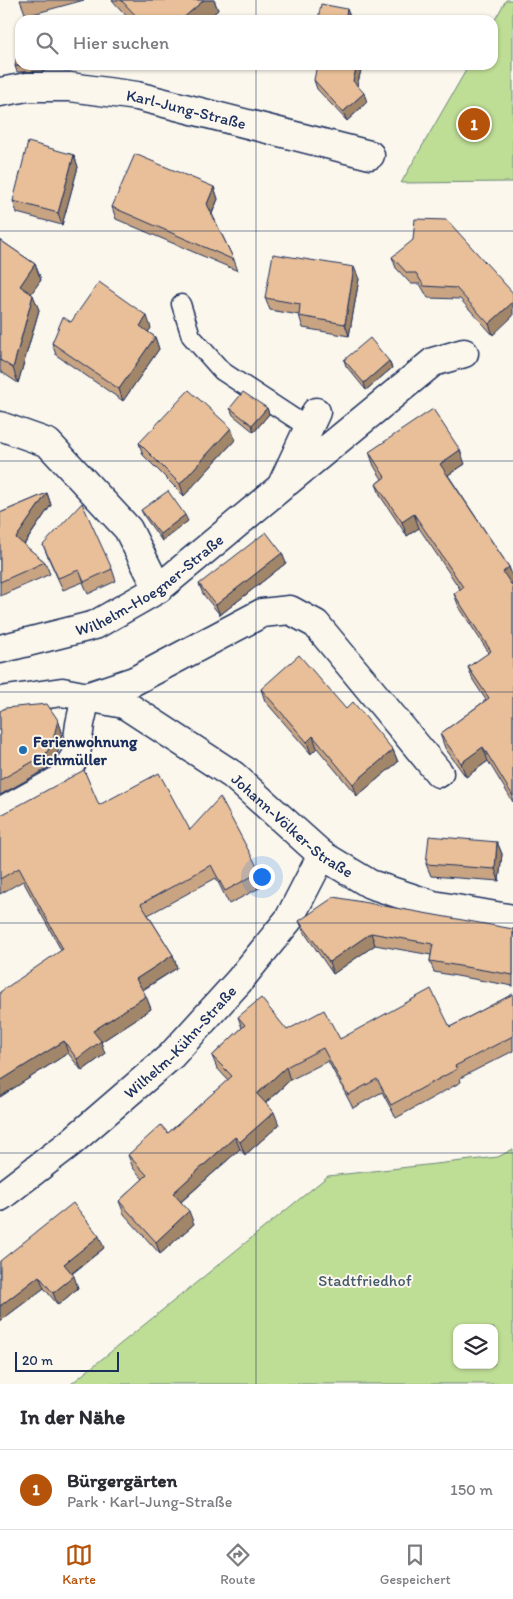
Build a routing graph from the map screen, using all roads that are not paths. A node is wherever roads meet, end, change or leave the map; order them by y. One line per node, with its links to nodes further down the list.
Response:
1 (0, 92): 2 (street, Karl-Jung-Straße)
2 (370, 154)
3 (181, 304): 5 (lane, Wilhelm-Hoegner-Straße)
4 (464, 353): 7 (street, Wilhelm-Hoegner-Straße)
5 (312, 420): 7 (street, Wilhelm-Hoegner-Straße)
6 (0, 426): 8 (street)
7 (281, 487): 8 (street, Wilhelm-Hoegner-Straße)
8 (158, 589): 9 (street, Wilhelm-Hoegner-Straße)
9 (0, 649)
10 (86, 697): 11 (street, Johann-Völker-Straße); 12 (street, Johann-Völker-Straße); 13 (street); 14 (street, Johann-Völker-Straße)
11 (0, 701)
12 (439, 773)
13 (0, 813)
14 (322, 855): 15 (street, Johann-Völker-Straße); 16 (street, Wilhelm-Kühn-Straße)
15 (513, 919)
16 (0, 1197)

